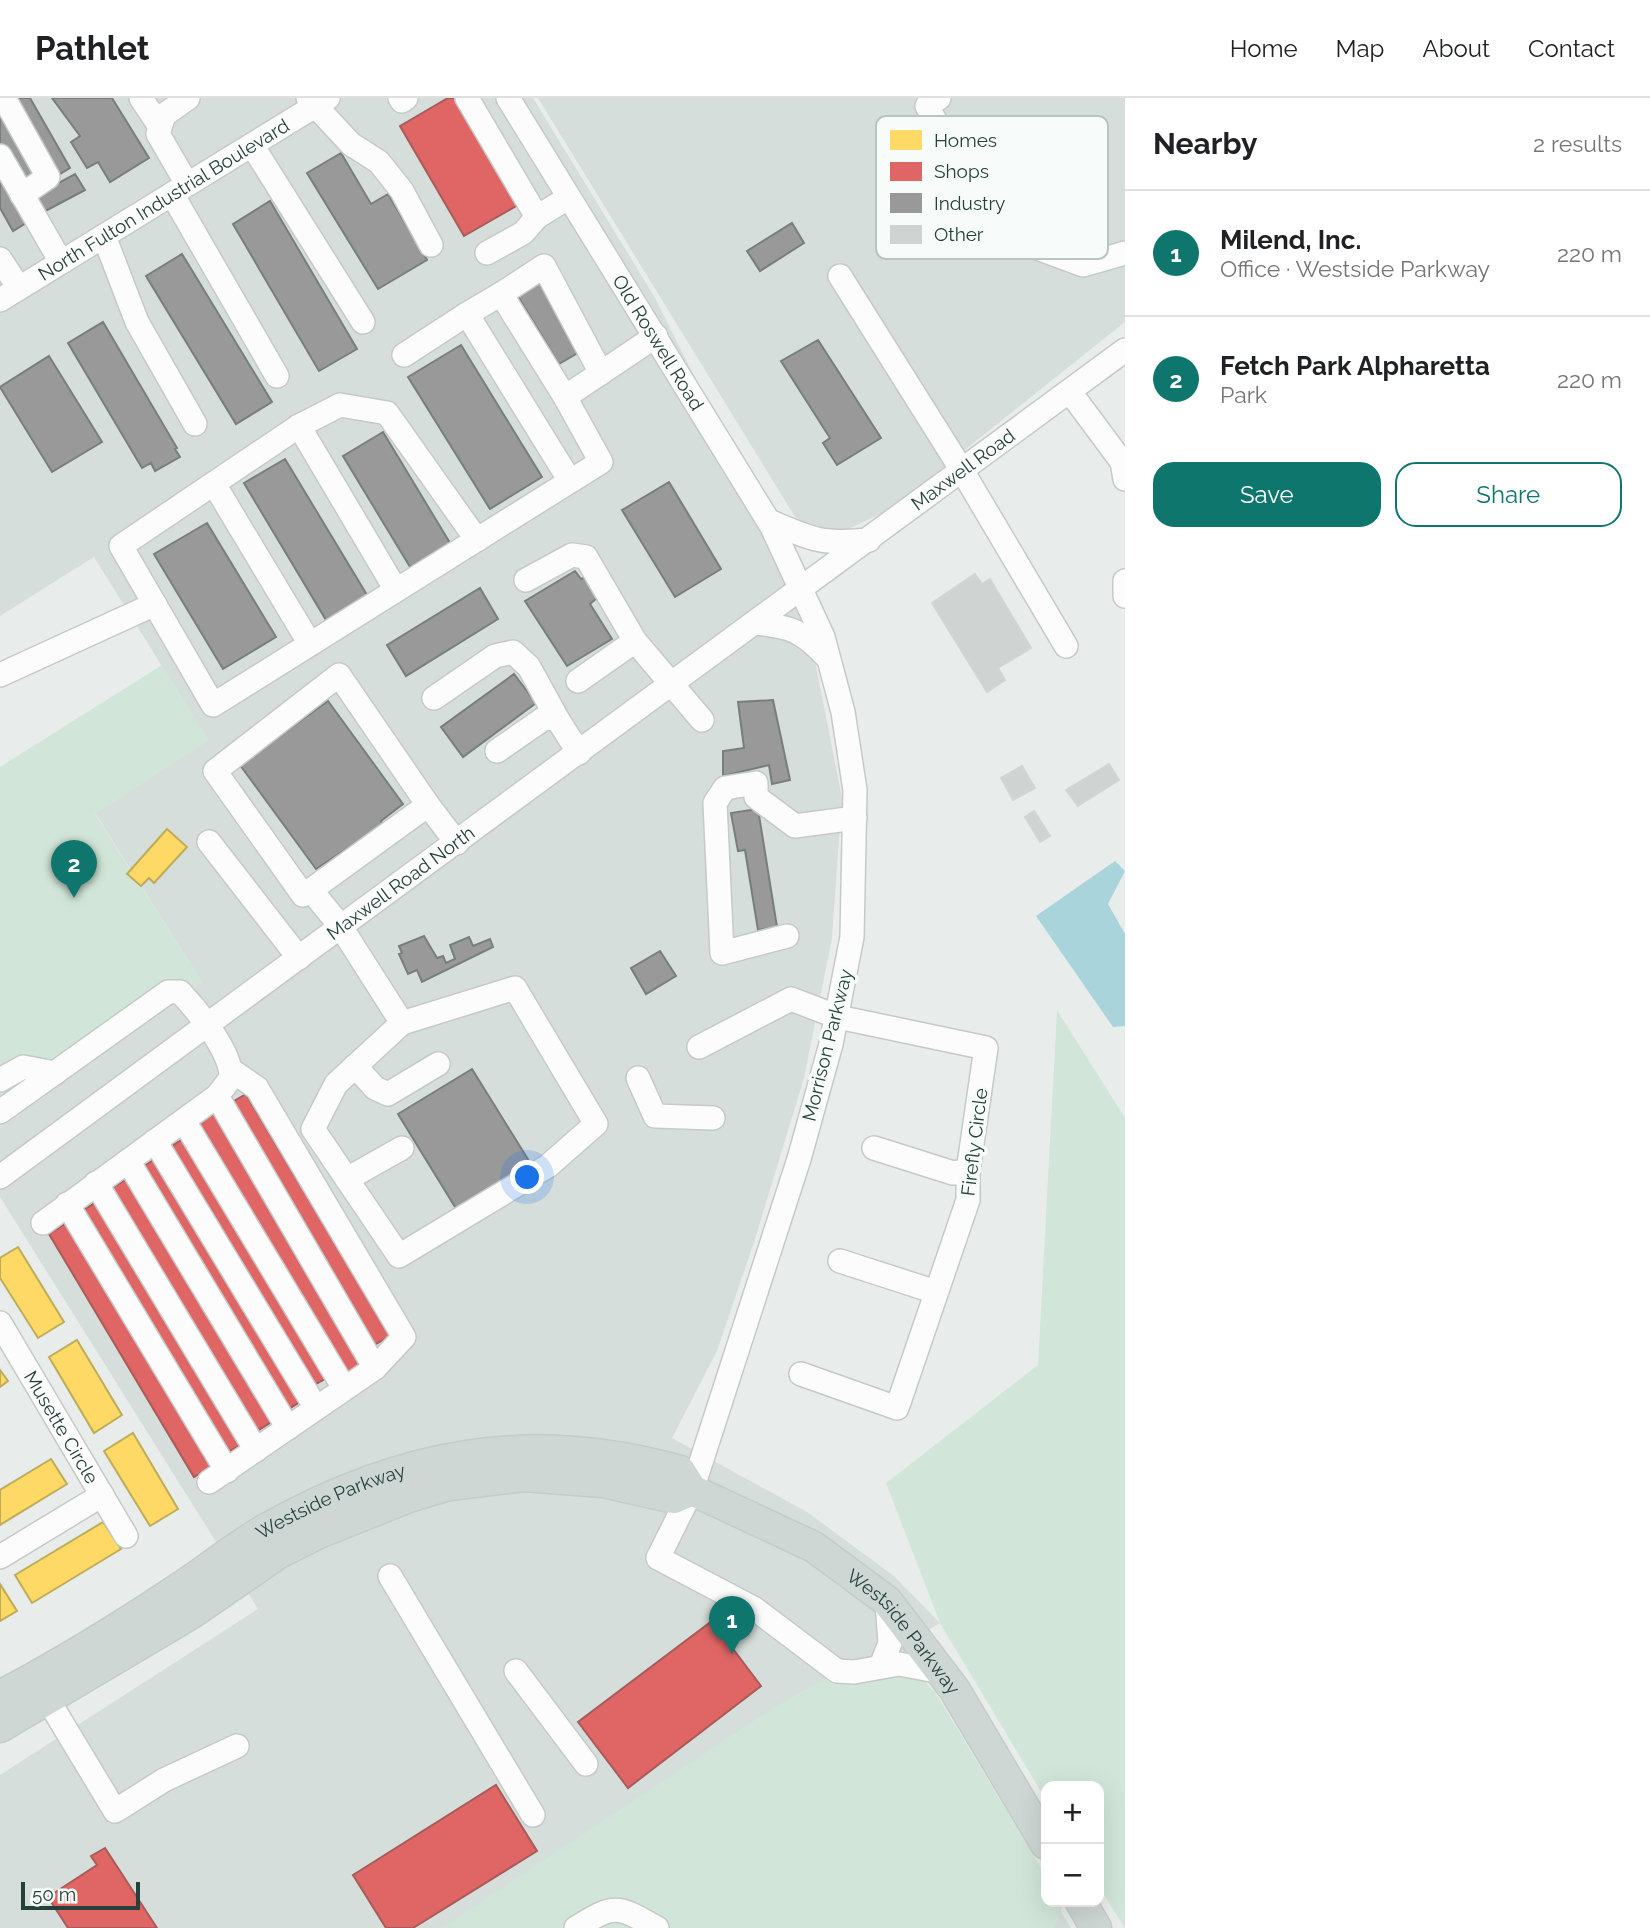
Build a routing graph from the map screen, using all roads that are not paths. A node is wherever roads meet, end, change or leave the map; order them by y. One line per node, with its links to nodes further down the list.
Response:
1 (4, 98): 15 (street)
2 (141, 98): 11 (street)
3 (188, 98): 11 (street)
4 (400, 98): 5 (street)
5 (407, 98)
6 (467, 98): 17 (street)
7 (508, 98): 16 (street, Old Roswell Road)
8 (939, 98): 10 (street)
9 (317, 101): 12 (street, North Fulton Industrial Boulevard); 19 (street)
10 (933, 116)
11 (159, 125): 14 (street)
12 (252, 145): 14 (street, North Fulton Industrial Boulevard); 31 (street)
13 (0, 156): 15 (street)
14 (180, 189): 18 (street, North Fulton Industrial Boulevard); 36 (street)
15 (22, 195): 26 (street)
16 (568, 198): 17 (street); 32 (street, Old Roswell Road)
17 (537, 217): 20 (street)
18 (104, 236): 26 (street, North Fulton Industrial Boulevard); 39 (street)
19 (431, 245)
20 (487, 253)
21 (1125, 253): 22 (street)
22 (1108, 258)
23 (0, 259): 28 (street)
24 (1067, 259): 25 (street)
25 (1104, 259)
26 (61, 262): 28 (street, North Fulton Industrial Boulevard)
27 (840, 275): 41 (street)
28 (9, 294)
29 (501, 294): 30 (street); 35 (street); 38 (street)
30 (467, 314): 34 (street); 43 (street)
31 (363, 322)
32 (656, 336): 35 (street); 45 (street, Old Roswell Road)
33 (1125, 350): 37 (street, Maxwell Road)
34 (404, 355)
35 (601, 373): 38 (street)
36 (277, 376)
37 (1070, 392): 41 (street, Maxwell Road); 42 (street)
38 (565, 397): 43 (street)
39 (195, 424)
40 (299, 426): 44 (street); 46 (street); 50 (street)
41 (963, 472): 47 (street, Maxwell Road); 57 (street)
42 (1125, 479)
43 (570, 481): 46 (street)
44 (214, 484): 53 (street); 56 (street)
45 (769, 521): 47 (street); 51 (street, Old Roswell Road)
46 (477, 540): 50 (street)
47 (869, 540): 51 (street, Maxwell Road)
48 (526, 580): 55 (street)
49 (1125, 581): 52 (street)
50 (396, 590): 56 (street)
51 (801, 590): 54 (street, Maxwell Road North); 58 (street, Morrison Parkway)
52 (1125, 596)
53 (155, 604): 56 (street); 59 (street)
54 (756, 623): 58 (street); 61 (street, Maxwell Road North)
55 (635, 641): 60 (street); 61 (street)
56 (310, 644)
57 (1066, 646)
58 (829, 660): 68 (street, Morrison Parkway)
59 (0, 675)
60 (578, 681)
61 (672, 685): 64 (street); 66 (street, Maxwell Road North)
62 (434, 698): 63 (street)
63 (558, 720): 65 (street); 66 (street)
64 (702, 720)
65 (497, 751)
66 (579, 753): 70 (street, Maxwell Road North)
67 (428, 805): 70 (street); 71 (street); 71 (street)
68 (855, 818): 73 (street); 75 (street, Morrison Parkway)
69 (209, 842): 74 (street)
70 (457, 842): 72 (street, Maxwell Road North)
71 (311, 890): 72 (street)
72 (341, 928): 74 (street, Maxwell Road North); 76 (street)
73 (787, 936)
74 (299, 958): 77 (street, Maxwell Road North)
75 (838, 1017): 78 (street, Firefly Circle); 94 (street, Firefly Circle); 108 (street, Morrison Parkway)
76 (402, 1023): 80 (street); 95 (street)
77 (207, 1026): 81 (street); 82 (street); 93 (street, Maxwell Road North)
78 (699, 1047)
79 (438, 1064): 80 (street)
80 (355, 1066): 95 (street)
81 (231, 1070): 85 (street); 102 (street)
82 (55, 1073): 84 (street); 86 (street)
83 (638, 1078): 87 (street)
84 (0, 1080)
85 (217, 1096): 88 (street); 102 (street)
86 (0, 1112)
87 (713, 1118)
88 (184, 1121): 89 (street); 104 (street)
89 (155, 1142): 92 (street); 105 (street)
90 (402, 1148): 95 (street)
91 (874, 1148): 94 (street)
92 (128, 1161): 96 (street); 106 (street)
93 (2, 1170)
94 (968, 1171): 100 (street, Firefly Circle)
95 (347, 1179)
96 (96, 1183): 97 (street); 107 (street)
97 (67, 1204): 98 (street); 107 (street)
98 (43, 1223)
99 (840, 1261): 100 (street)
100 (936, 1293): 103 (street, Firefly Circle)
101 (0, 1323): 109 (street, Musette Circle)
102 (375, 1368): 104 (street)
103 (801, 1374)
104 (344, 1388): 105 (street)
105 (316, 1408): 106 (street)
106 (288, 1428): 107 (street)
107 (256, 1450)
108 (692, 1490): 113 (main road, Westside Parkway); 114 (street, Morrison Parkway); 117 (main road, Westside Parkway)
109 (102, 1495): 110 (street, Musette Circle); 111 (street, Musette Circle)
110 (126, 1536)
111 (0, 1557)
112 (390, 1576): 122 (street)
113 (887, 1601): 114 (street); 116 (main road, Westside Parkway)
114 (881, 1666): 116 (street)
115 (516, 1671): 121 (street)
116 (942, 1672): 123 (main road, Westside Parkway)
117 (41, 1688): 118 (main road, Westside Parkway); 119 (main road, Westside Parkway); 120 (street)
118 (0, 1696)
119 (0, 1727)
120 (237, 1746)
121 (586, 1764)
122 (533, 1815)
123 (1041, 1836)
124 (1084, 1907): 127 (main road)
125 (576, 1928): 126 (street)
126 (657, 1928)
127 (1096, 1928)

